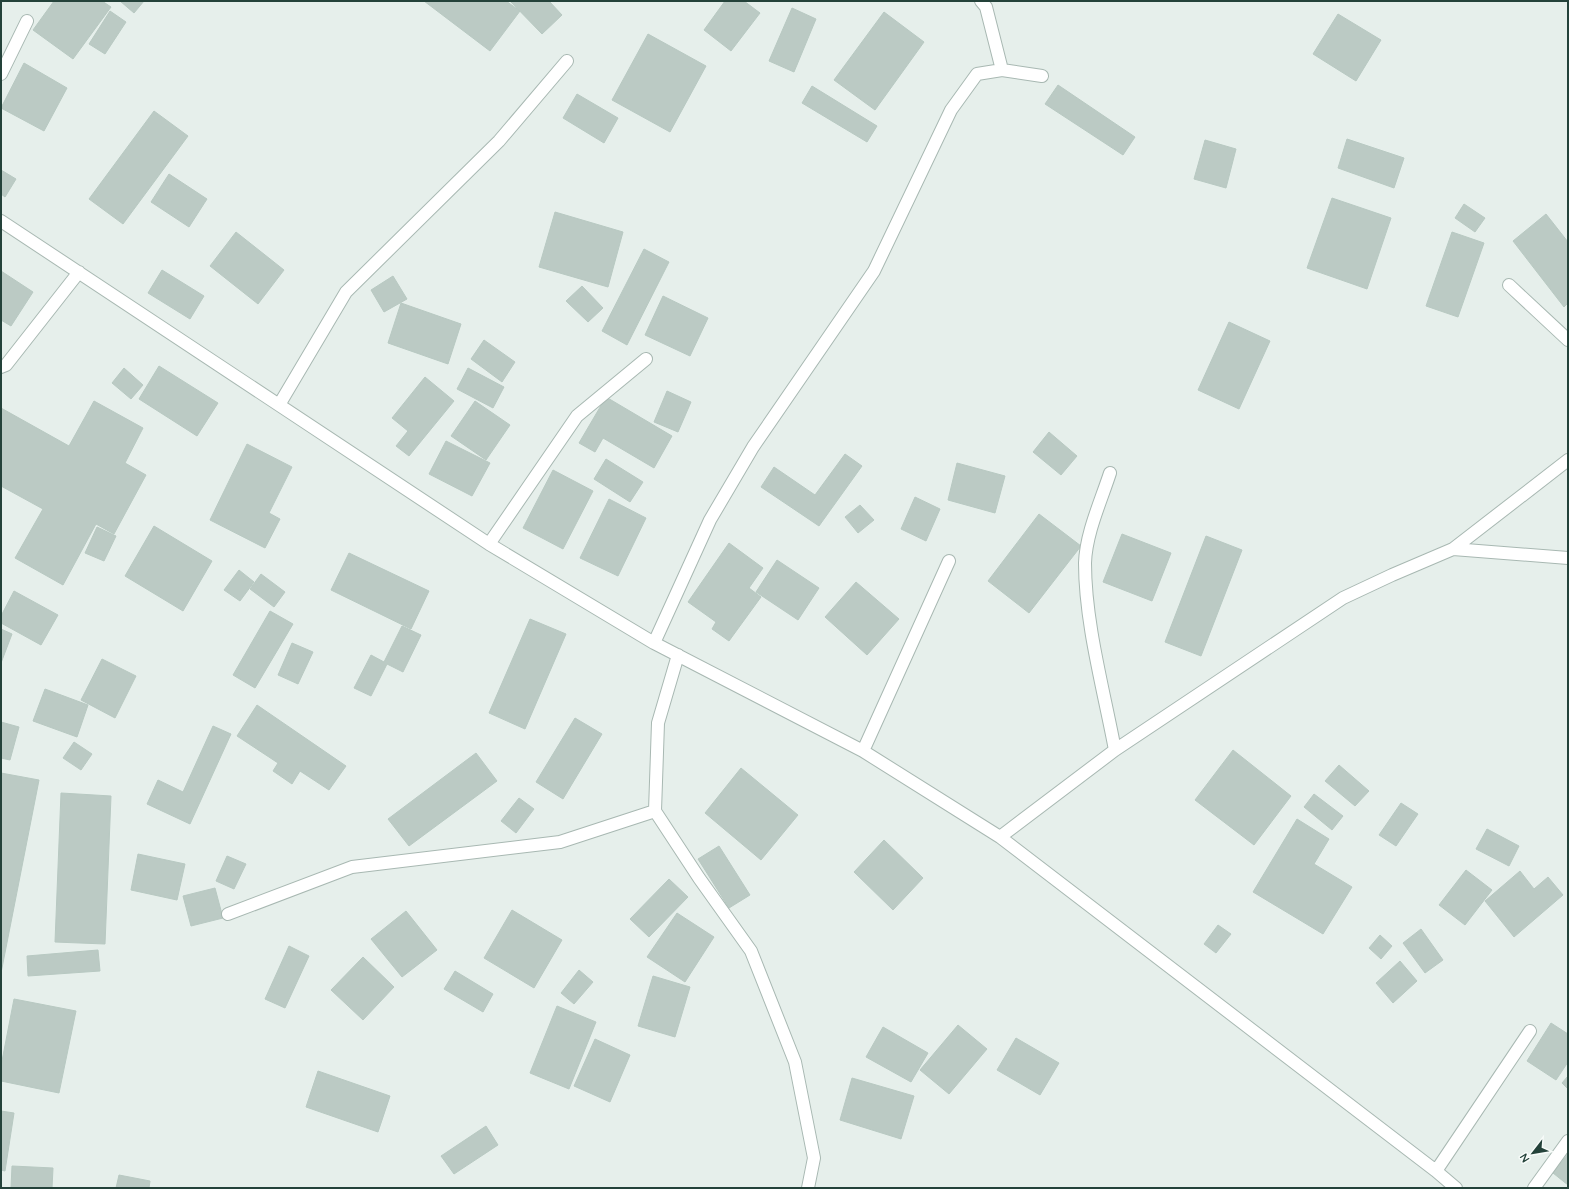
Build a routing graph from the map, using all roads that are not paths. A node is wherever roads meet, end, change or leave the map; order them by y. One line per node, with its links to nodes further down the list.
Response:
1 (981, 1): 4 (street)
2 (27, 21): 5 (street)
3 (567, 61): 13 (street)
4 (1002, 70): 6 (street); 20 (street)
5 (1, 74)
6 (1042, 76)
7 (1, 221): 8 (street)
8 (79, 272): 12 (street); 13 (street)
9 (1509, 284): 10 (street)
10 (1568, 340)
11 (646, 359): 16 (street)
12 (1, 367)
13 (279, 405): 16 (street)
14 (1568, 460): 17 (street)
15 (1110, 473): 22 (street)
16 (488, 544): 20 (street)
17 (1453, 549): 18 (street); 22 (street)
18 (1568, 558)
19 (949, 561): 23 (street)
20 (654, 643): 21 (street)
21 (678, 655): 23 (street); 24 (street)
22 (1115, 750): 25 (street)
23 (863, 751): 25 (street)
24 (656, 811): 26 (street); 30 (street)
25 (1000, 837): 29 (street)
26 (228, 914)
27 (1530, 1031): 29 (street)
28 (1568, 1141): 32 (street)
29 (1436, 1171): 31 (street)
30 (808, 1188)
31 (1456, 1188)
32 (1534, 1188)

